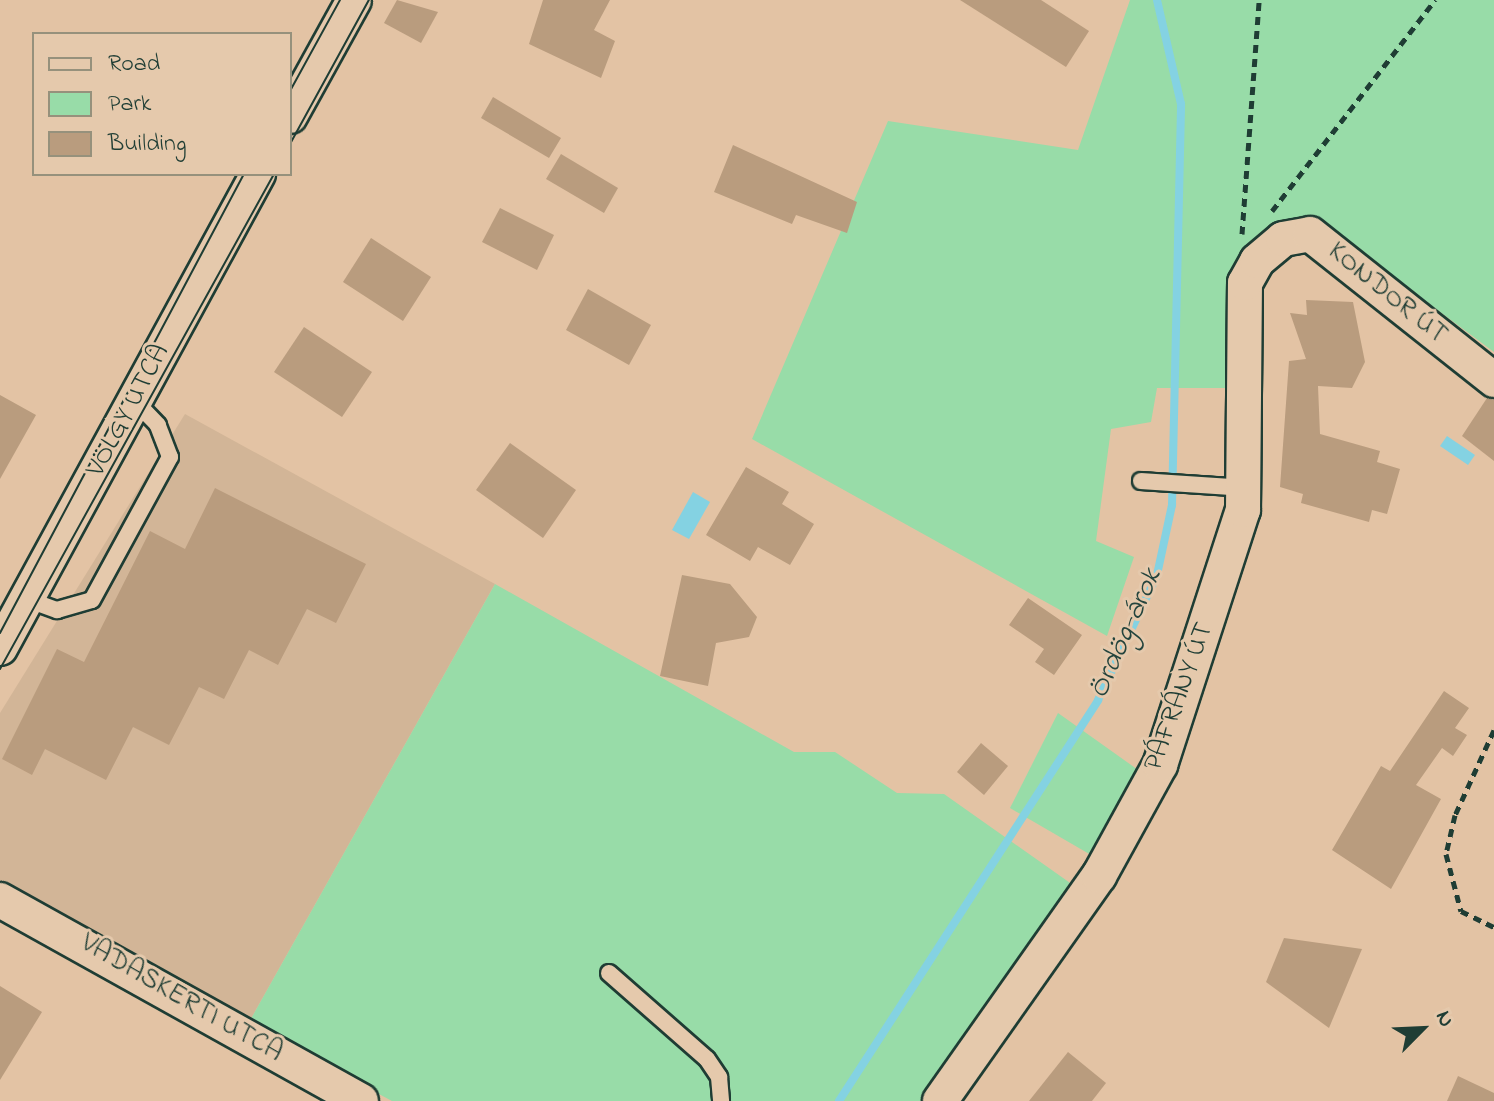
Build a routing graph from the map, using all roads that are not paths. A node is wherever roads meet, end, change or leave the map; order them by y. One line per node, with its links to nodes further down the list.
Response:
1 (354, 0): 2 (street)
2 (292, 112)
3 (257, 176): 6 (street, VÖLGY UTCA)
4 (1245, 283): 5 (street, KONDOR ÚT); 8 (street, PÁFRÁNY ÚT)
5 (1494, 380)
6 (134, 400): 9 (street, VÖLGY UTCA); 9 (lane)
7 (1141, 481): 8 (lane)
8 (1247, 488): 15 (street, PÁFRÁNY ÚT)
9 (29, 600): 10 (street, VÖLGY UTCA)
10 (0, 648)
11 (0, 900): 13 (street, VADASKERTI UTCA)
12 (609, 973): 14 (lane)
13 (361, 1101)
14 (721, 1101)
15 (940, 1101)

